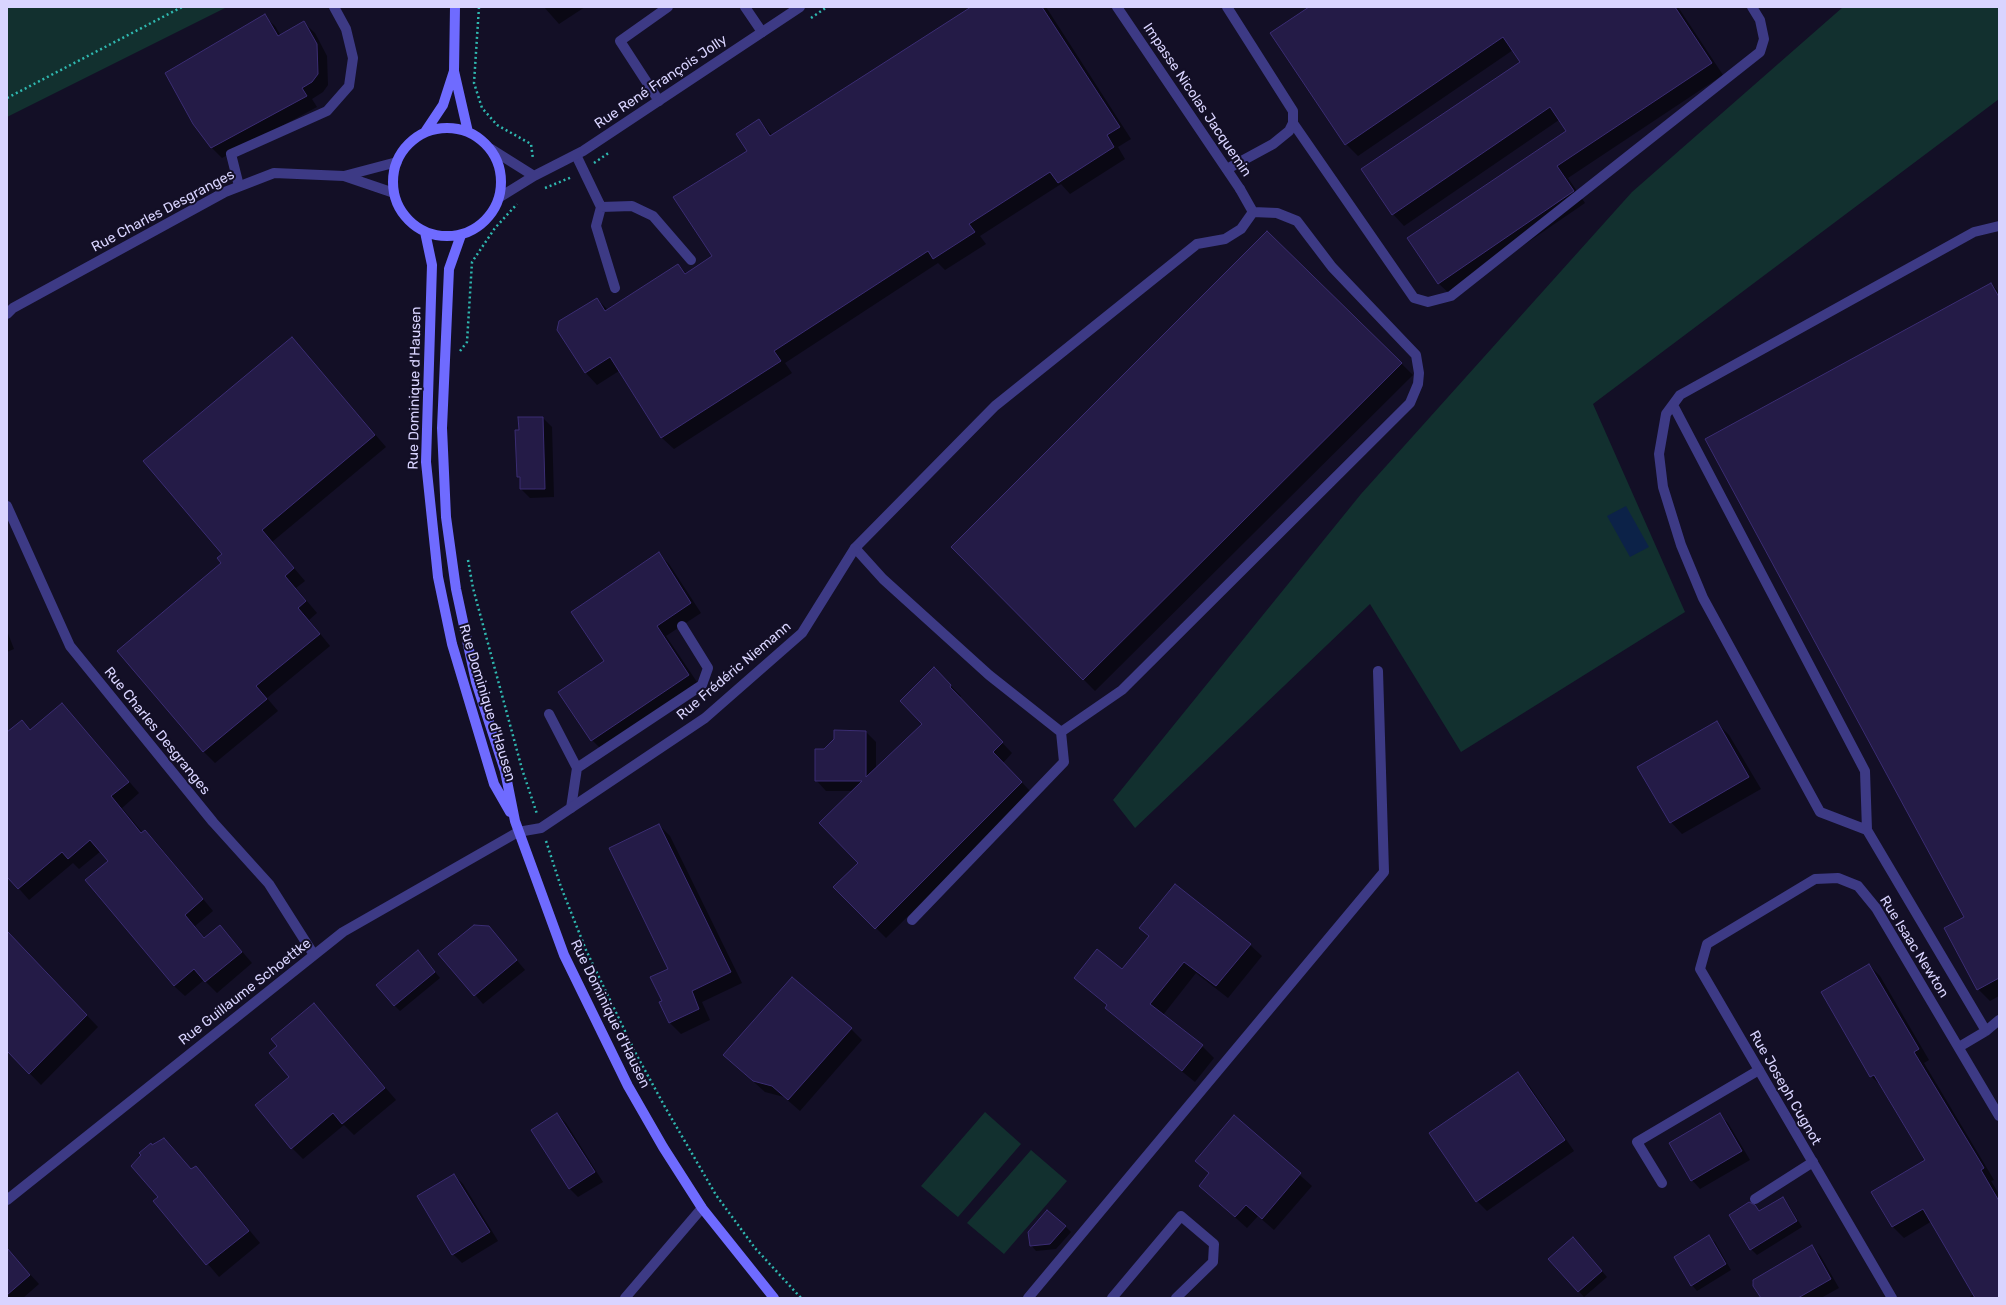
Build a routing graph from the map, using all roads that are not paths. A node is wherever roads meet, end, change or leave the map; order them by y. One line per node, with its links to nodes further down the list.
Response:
1 (334, 7): 21 (street)
2 (455, 7): 10 (street)
3 (668, 7): 11 (street)
4 (745, 7): 9 (street)
5 (800, 7): 9 (street, Rue René François Jolly)
6 (1117, 7): 18 (street, Impasse Nicolas Jacquemin)
7 (1227, 7): 12 (street)
8 (1752, 7): 12 (street)
9 (762, 32): 11 (street, Rue René François Jolly)
10 (454, 71): 13 (street); 14 (street)
11 (659, 101): 16 (street, Rue René François Jolly)
12 (1293, 122): 18 (street)
13 (425, 132): 14 (street); 17 (street)
14 (468, 132): 15 (street)
15 (491, 149): 20 (street); 23 (street)
16 (576, 154): 20 (street, Rue René François Jolly); 24 (street)
17 (397, 162): 19 (street, Rue Charles Desgranges); 22 (street)
18 (1227, 170): 25 (street, Impasse Nicolas Jacquemin)
19 (344, 176): 21 (street, Rue Charles Desgranges); 22 (street, Rue Charles Desgranges)
20 (534, 176): 23 (street, Rue René François Jolly)
21 (239, 186): 31 (street, Rue Charles Desgranges)
22 (394, 193): 27 (street)
23 (500, 197): 28 (street)
24 (601, 208): 29 (street); 30 (street)
25 (1253, 212): 34 (street, Rue Frédéric Niemann); 38 (street)
26 (1999, 226): 32 (street)
27 (425, 232): 28 (street); 41 (street, Rue Dominique d'Hausen)
28 (461, 235): 41 (street, Rue Dominique d'Hausen)
29 (690, 260)
30 (615, 288)
31 (7, 314)
32 (1673, 405): 42 (street); 42 (street)
33 (7, 506): 46 (street, Rue Charles Desgranges)
34 (855, 548): 38 (street); 40 (street, Rue Frédéric Niemann)
35 (682, 626): 39 (street)
36 (1378, 671): 59 (street)
37 (549, 714): 39 (street)
38 (1061, 732): 45 (street)
39 (577, 768): 40 (street)
40 (571, 808): 43 (street, Rue Frédéric Niemann)
41 (515, 821): 43 (street, Rue Dominique d'Hausen)
42 (1867, 830): 48 (street)
43 (518, 832): 46 (street, Rue Guillaume Schoettke); 56 (street, Rue Dominique d'Hausen)
44 (1761, 911): 49 (street, Rue Isaac Newton); 50 (street, Rue Joseph Cugnot)
45 (912, 920)
46 (314, 955): 55 (street, Rue Guillaume Schoettke)
47 (1999, 1020): 48 (street)
48 (1986, 1031): 49 (street)
49 (1958, 1047): 51 (street, Rue Isaac Newton)
50 (1759, 1070): 52 (street, Rue Joseph Cugnot); 53 (street)
51 (1999, 1116)
52 (1813, 1162): 54 (street); 62 (street, Rue Joseph Cugnot)
53 (1662, 1183)
54 (1756, 1199)
55 (7, 1200)
56 (702, 1208): 57 (street); 58 (street, Rue Dominique d'Hausen)
57 (624, 1298)
58 (774, 1298)
59 (1028, 1298)
60 (1112, 1298): 61 (street)
61 (1176, 1298)
62 (1892, 1298)

